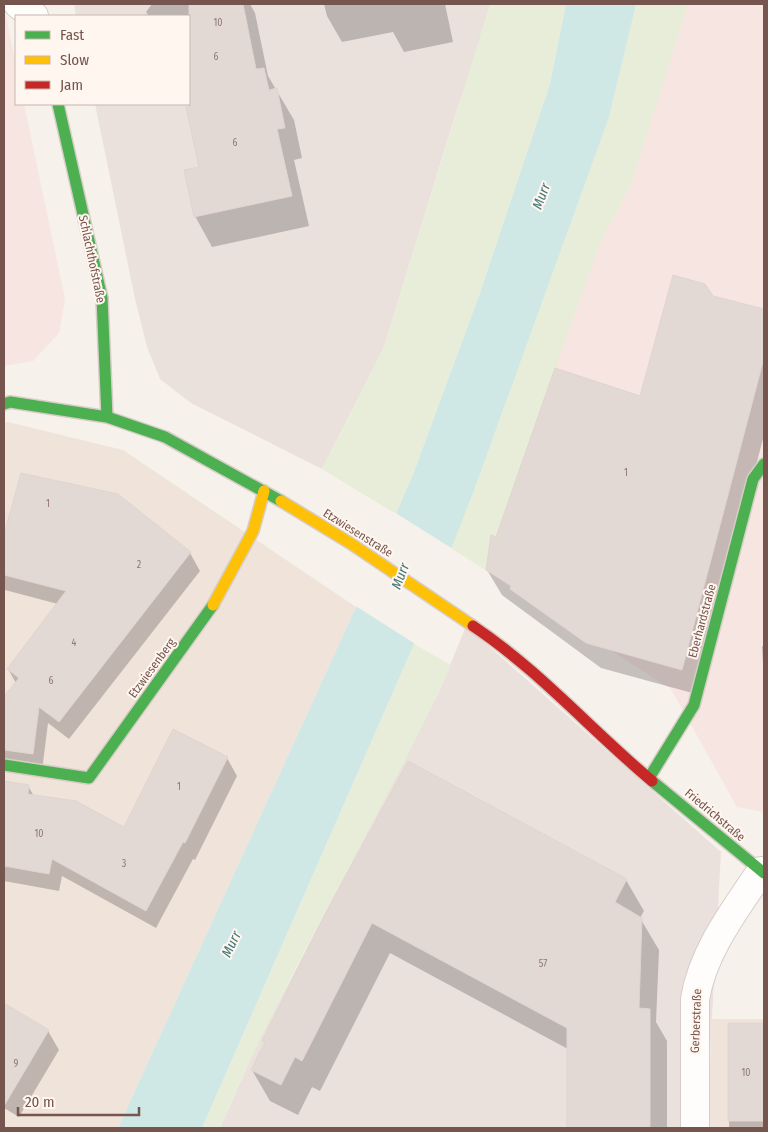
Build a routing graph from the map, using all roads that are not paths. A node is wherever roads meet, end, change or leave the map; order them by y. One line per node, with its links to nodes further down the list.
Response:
1 (19, 4): 2 (street)
2 (33, 15)
3 (58, 105): 5 (street, Schlachthofstraße)
4 (4, 404): 5 (street, Etzwiesenstraße)
5 (107, 417): 7 (street, Etzwiesenstraße)
6 (764, 464): 9 (street, Eberhardstraße)
7 (264, 491): 8 (street, Etzwiesenberg); 9 (street, Etzwiesenstraße)
8 (4, 765)
9 (649, 778): 10 (street, Friedrichstraße)
10 (763, 872): 11 (street, Gerberstraße)
11 (695, 1128)

